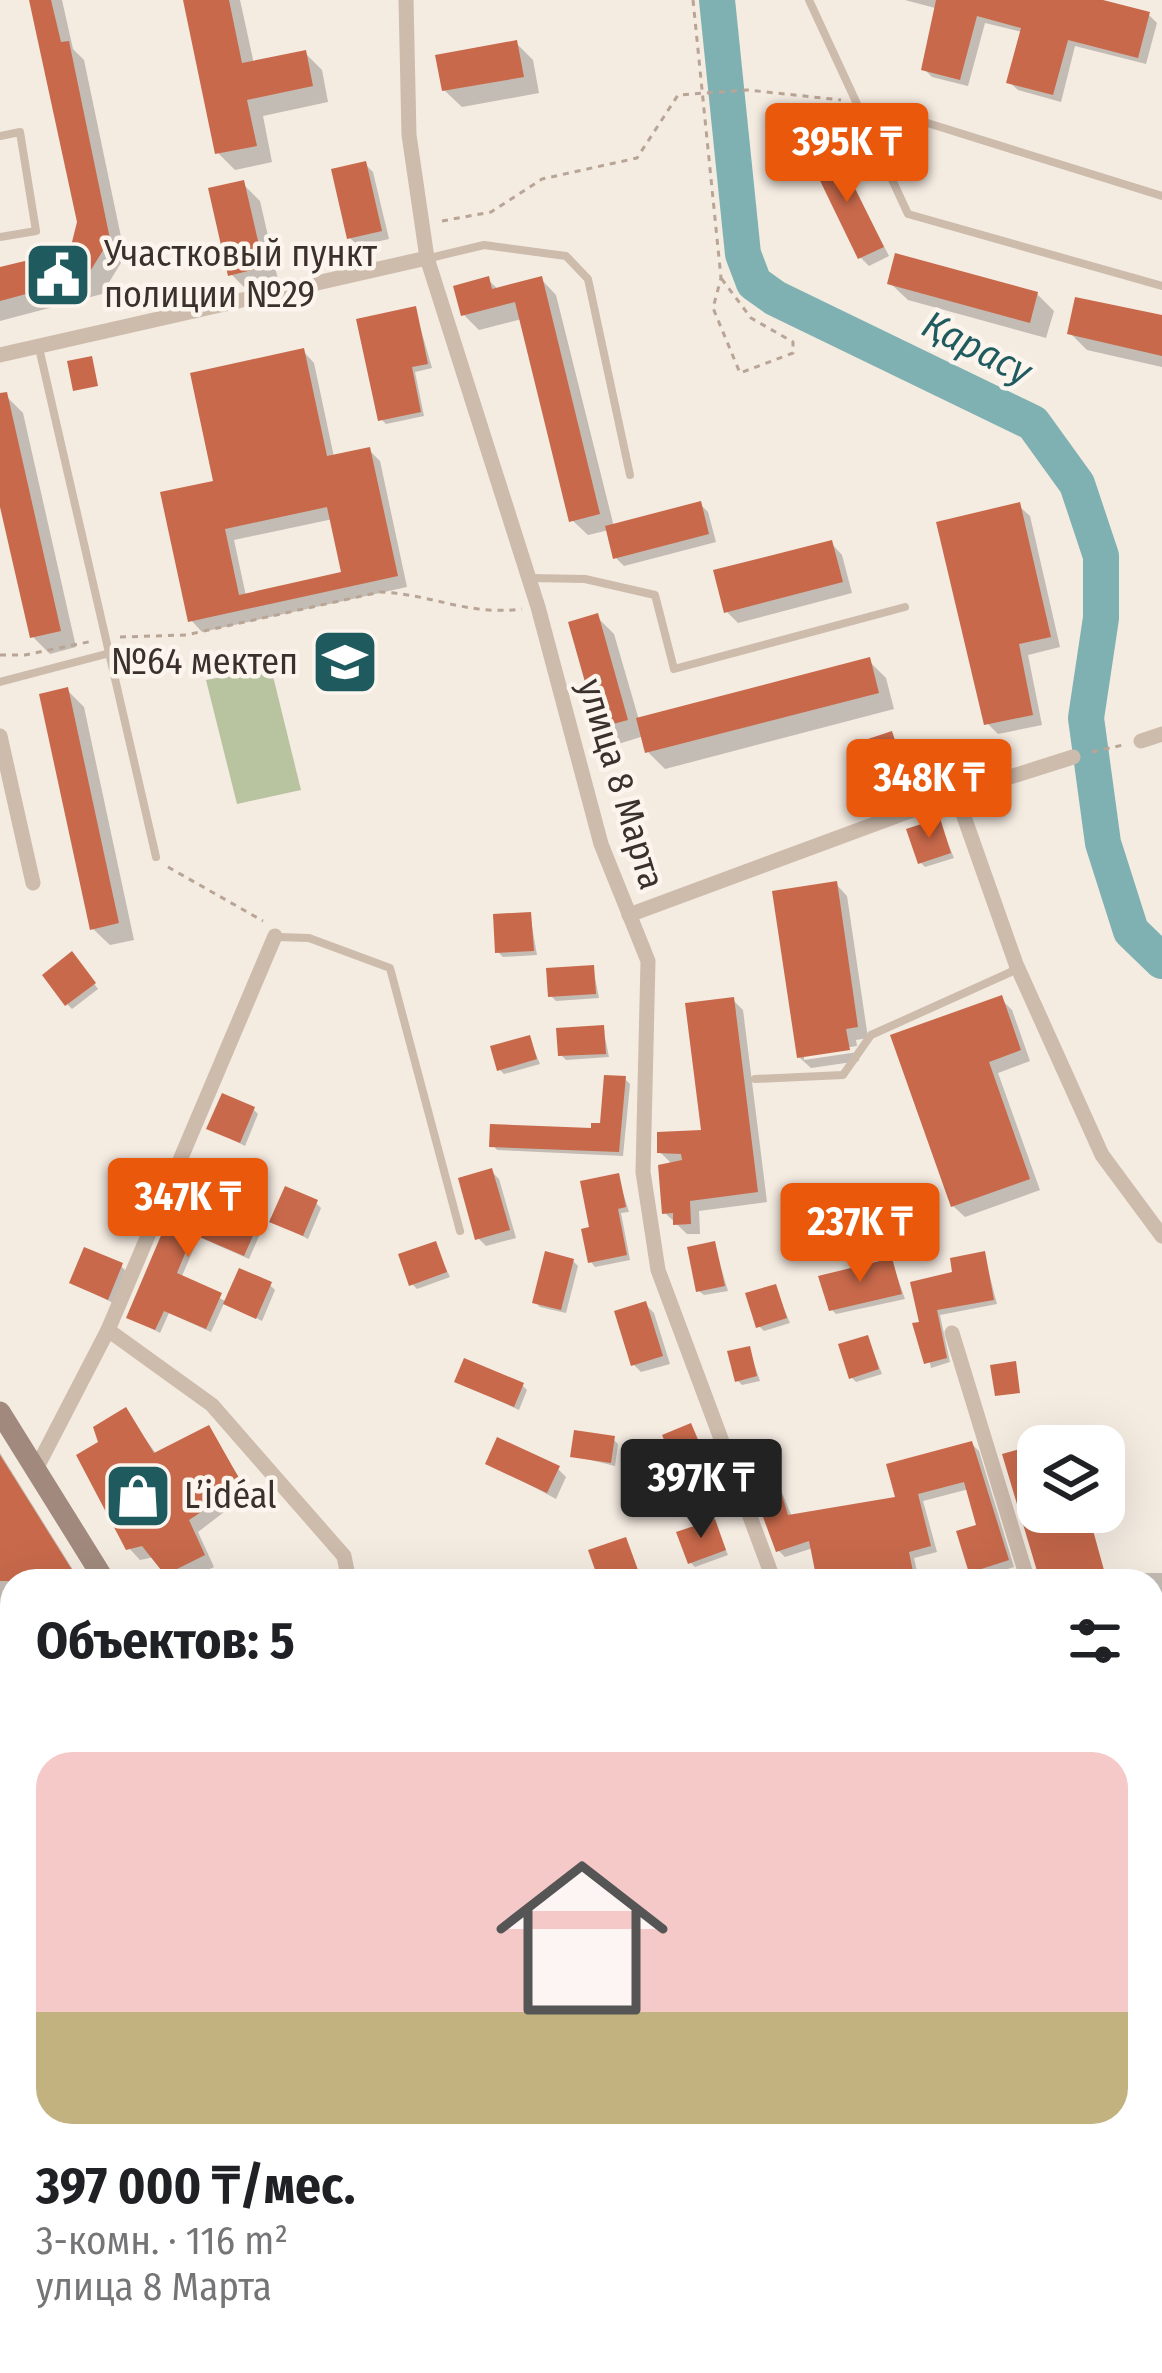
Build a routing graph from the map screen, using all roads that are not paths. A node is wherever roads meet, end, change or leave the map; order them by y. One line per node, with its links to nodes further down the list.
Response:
1 (406, 0): 7 (street, улица 8 Марта)
2 (809, 0): 8 (lane)
3 (921, 121): 5 (lane)
4 (0, 136): 6 (lane)
5 (1162, 196)
6 (0, 237)
7 (427, 258): 9 (street); 11 (lane); 12 (street, улица 8 Марта)
8 (1162, 286)
9 (39, 346): 10 (street); 14 (lane)
10 (0, 355)
11 (630, 475)
12 (529, 578): 13 (lane); 23 (street, улица 8 Марта)
13 (905, 608)
14 (110, 653): 15 (lane); 21 (lane)
15 (0, 682)
16 (1162, 734): 18 (street)
17 (0, 736): 22 (street)
18 (1141, 741)
19 (1078, 756): 20 (street)
20 (956, 794): 23 (street); 25 (street)
21 (156, 857)
22 (33, 883)
23 (629, 915): 35 (street, улица 8 Марта)
24 (275, 937): 27 (lane); 29 (street)
25 (1016, 964): 26 (lane); 28 (street)
26 (755, 1079)
27 (460, 1231)
28 (1162, 1236)
29 (108, 1330): 32 (street); 34 (street)
30 (952, 1333): 36 (street)
31 (0, 1412): 32 (main road)
32 (36, 1469): 33 (main road)
33 (98, 1569)
34 (347, 1569)
35 (770, 1569)
36 (1024, 1569)

